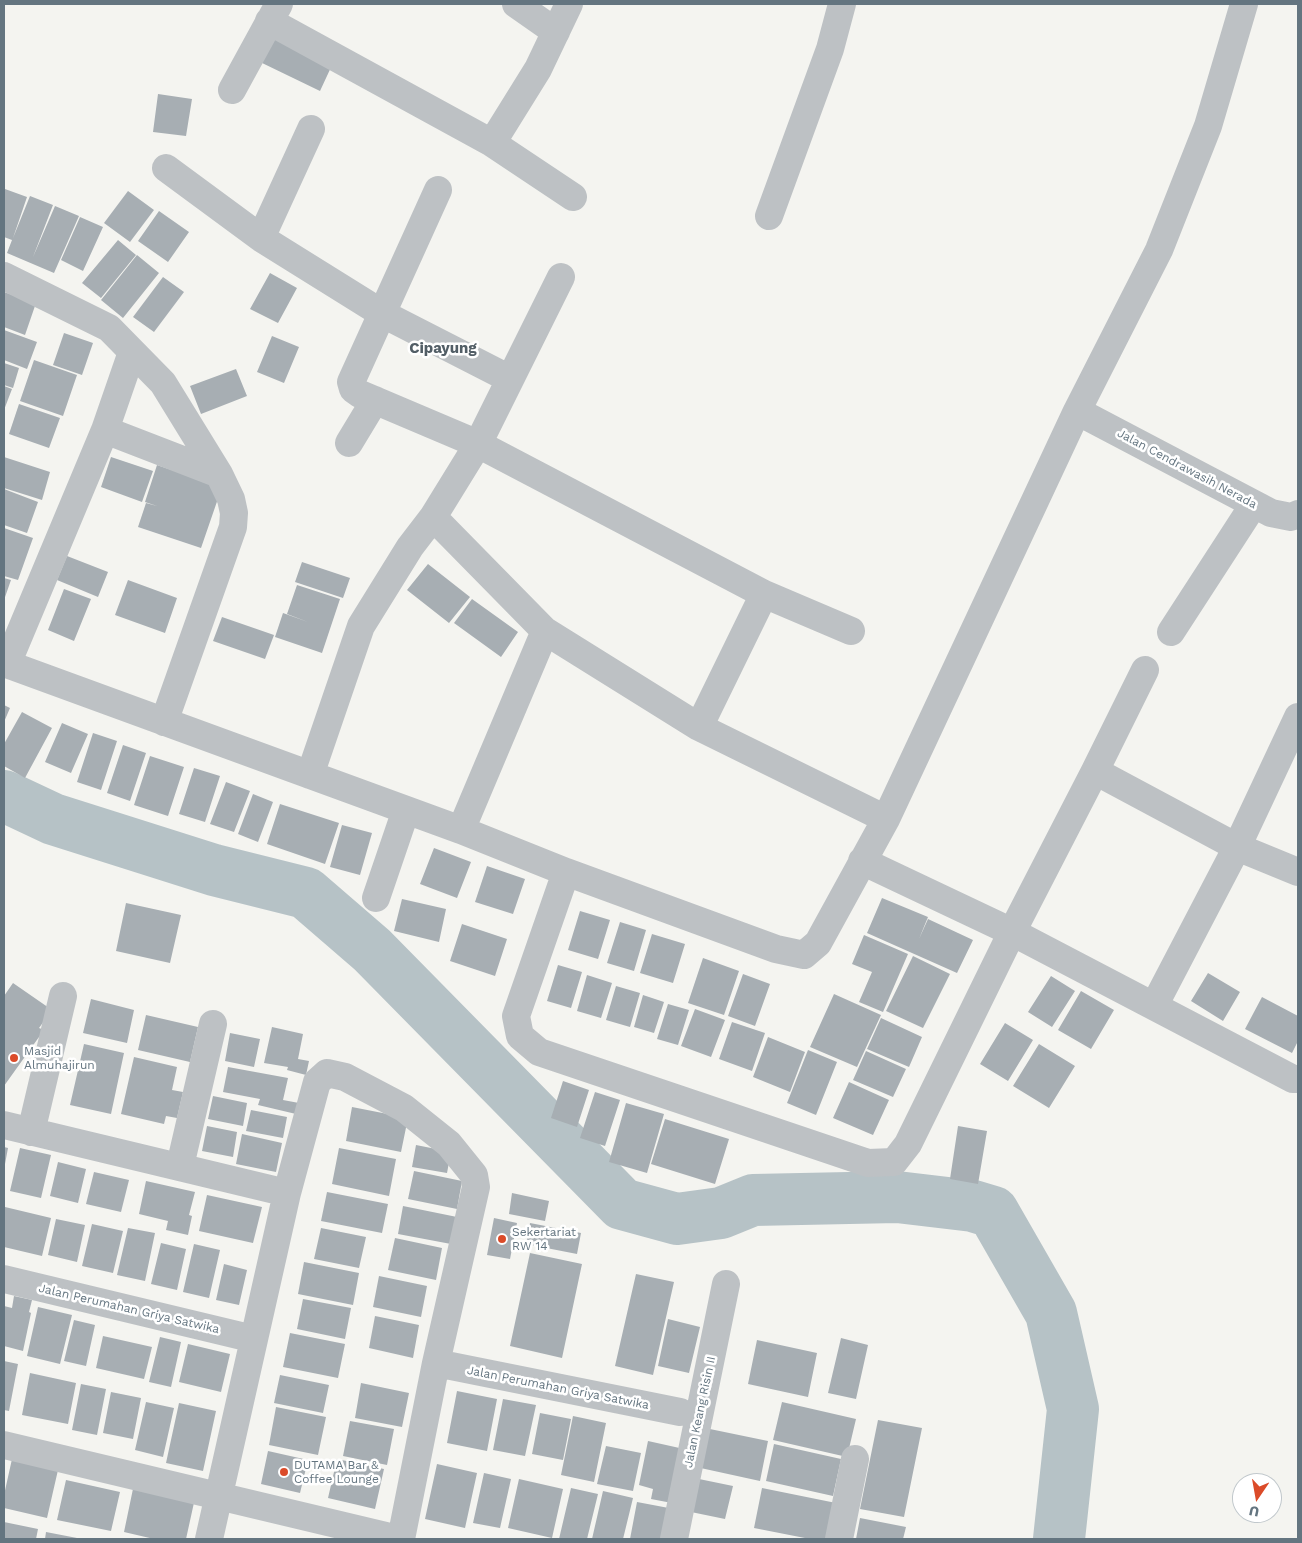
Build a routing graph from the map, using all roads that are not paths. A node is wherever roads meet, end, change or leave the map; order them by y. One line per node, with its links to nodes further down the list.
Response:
1 (516, 4): 6 (street)
2 (569, 4): 6 (street)
3 (842, 4): 13 (street)
4 (1244, 4): 21 (street)
5 (274, 12): 7 (street); 9 (street)
6 (556, 32): 9 (street)
7 (232, 90)
8 (311, 128): 14 (street)
9 (492, 144): 12 (street)
10 (166, 168): 14 (street)
11 (438, 190): 17 (street)
12 (573, 197)
13 (769, 216)
14 (261, 238): 17 (street)
15 (4, 276): 18 (street)
16 (561, 277): 19 (street)
17 (383, 314): 19 (street); 20 (street)
18 (132, 352): 22 (street); 25 (street)
19 (510, 380): 24 (street)
20 (375, 400): 23 (street); 24 (street)
21 (1078, 412): 26 (street, Jalan Cendrawasih Nerada); 41 (street)
22 (104, 430): 25 (street); 33 (street)
23 (349, 443)
24 (478, 444): 28 (street); 29 (street)
25 (219, 474): 36 (street)
26 (1254, 504): 27 (street, Jalan Cendrawasih Nerada); 32 (street)
27 (1298, 514)
28 (433, 517): 30 (street); 39 (street)
29 (764, 594): 31 (street); 37 (street)
30 (545, 631): 37 (street); 42 (street)
31 (851, 631)
32 (1171, 632)
33 (5, 664): 36 (street)
34 (1145, 670): 38 (street)
35 (1298, 717): 43 (street)
36 (164, 722): 39 (street)
37 (699, 727): 41 (street)
38 (1095, 771): 43 (street); 48 (street)
39 (310, 775): 40 (street)
40 (406, 810): 42 (street); 47 (street)
41 (886, 819): 44 (street)
42 (461, 830): 45 (street)
43 (1237, 847): 46 (street); 50 (street)
44 (862, 861): 45 (street); 48 (street)
45 (566, 872): 48 (street)
46 (1298, 872)
47 (376, 898)
48 (1012, 932): 50 (street)
49 (62, 996): 54 (street)
50 (1154, 1006): 52 (street)
51 (213, 1024): 55 (street)
52 (1298, 1078)
53 (4, 1125): 54 (street)
54 (31, 1132): 55 (street)
55 (180, 1166): 56 (street)
56 (287, 1193): 59 (street); 60 (street)
57 (4, 1279): 59 (street, Jalan Perumahan Griya Satwika)
58 (726, 1284): 67 (street, Jalan Keang Risin II)
59 (254, 1339): 64 (street)
60 (436, 1363): 61 (street, Jalan Perumahan Griya Satwika); 66 (street)
61 (680, 1412)
62 (4, 1445): 64 (street)
63 (855, 1459): 68 (street)
64 (219, 1495): 65 (street); 66 (street)
65 (209, 1539)
66 (400, 1539)
67 (674, 1539)
68 (839, 1539)

